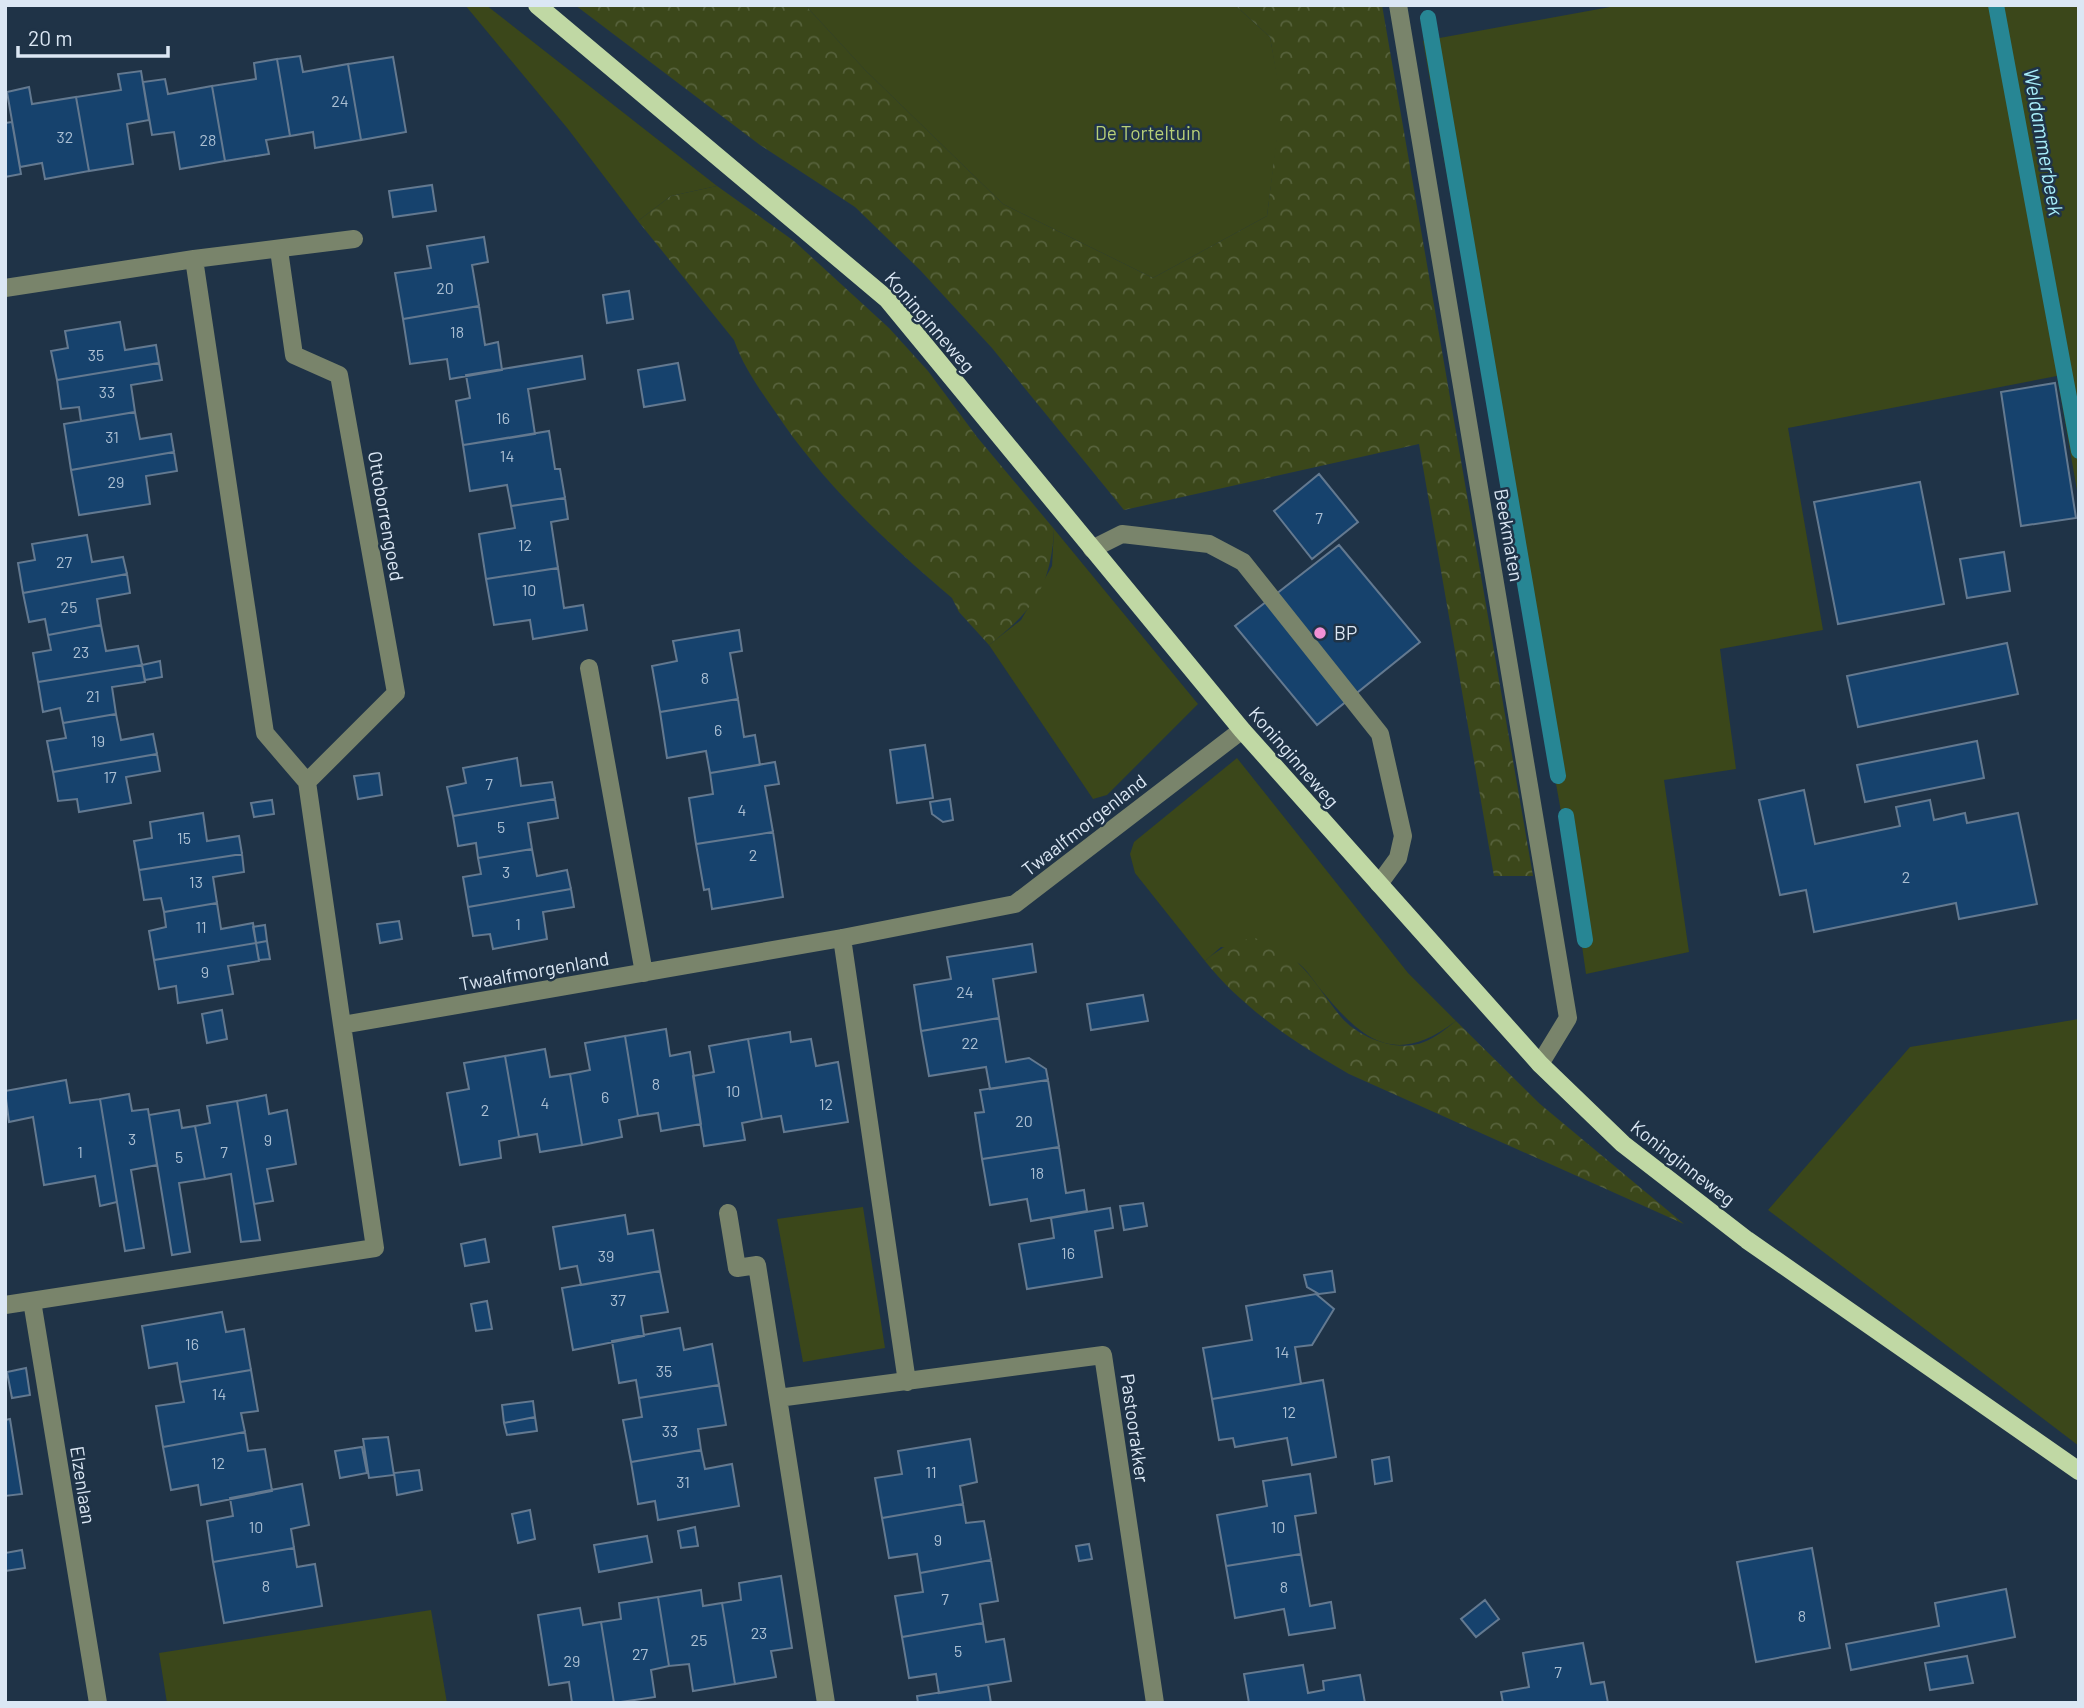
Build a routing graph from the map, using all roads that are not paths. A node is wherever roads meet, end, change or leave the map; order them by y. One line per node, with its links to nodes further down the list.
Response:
1 (537, 5): 7 (main road, Koninginneweg)
2 (1398, 5): 15 (street, Beekmaten)
3 (354, 240): 4 (street)
4 (279, 250): 5 (street); 10 (street, Ottoborrengoed)
5 (194, 259): 6 (street); 10 (street)
6 (5, 288)
7 (1092, 549): 9 (main road, Koninginneweg); 11 (street)
8 (589, 668): 13 (street)
9 (1242, 730): 11 (main road, Koninginneweg); 12 (street, Twaalfmorgenland)
10 (306, 782): 14 (street)
11 (1379, 884): 15 (main road, Koninginneweg)
12 (842, 938): 13 (street, Twaalfmorgenland); 19 (street)
13 (644, 973): 14 (street, Twaalfmorgenland)
14 (342, 1025): 17 (street)
15 (1540, 1065): 21 (main road, Koninginneweg)
16 (728, 1213): 20 (street)
17 (32, 1301): 18 (street); 22 (street, Elzenlaan)
18 (5, 1305)
19 (907, 1382): 20 (street, Pastoorakker); 24 (street, Pastoorakker)
20 (778, 1398): 23 (street)
21 (2079, 1471)
22 (98, 1703)
23 (826, 1703)
24 (1155, 1703)

